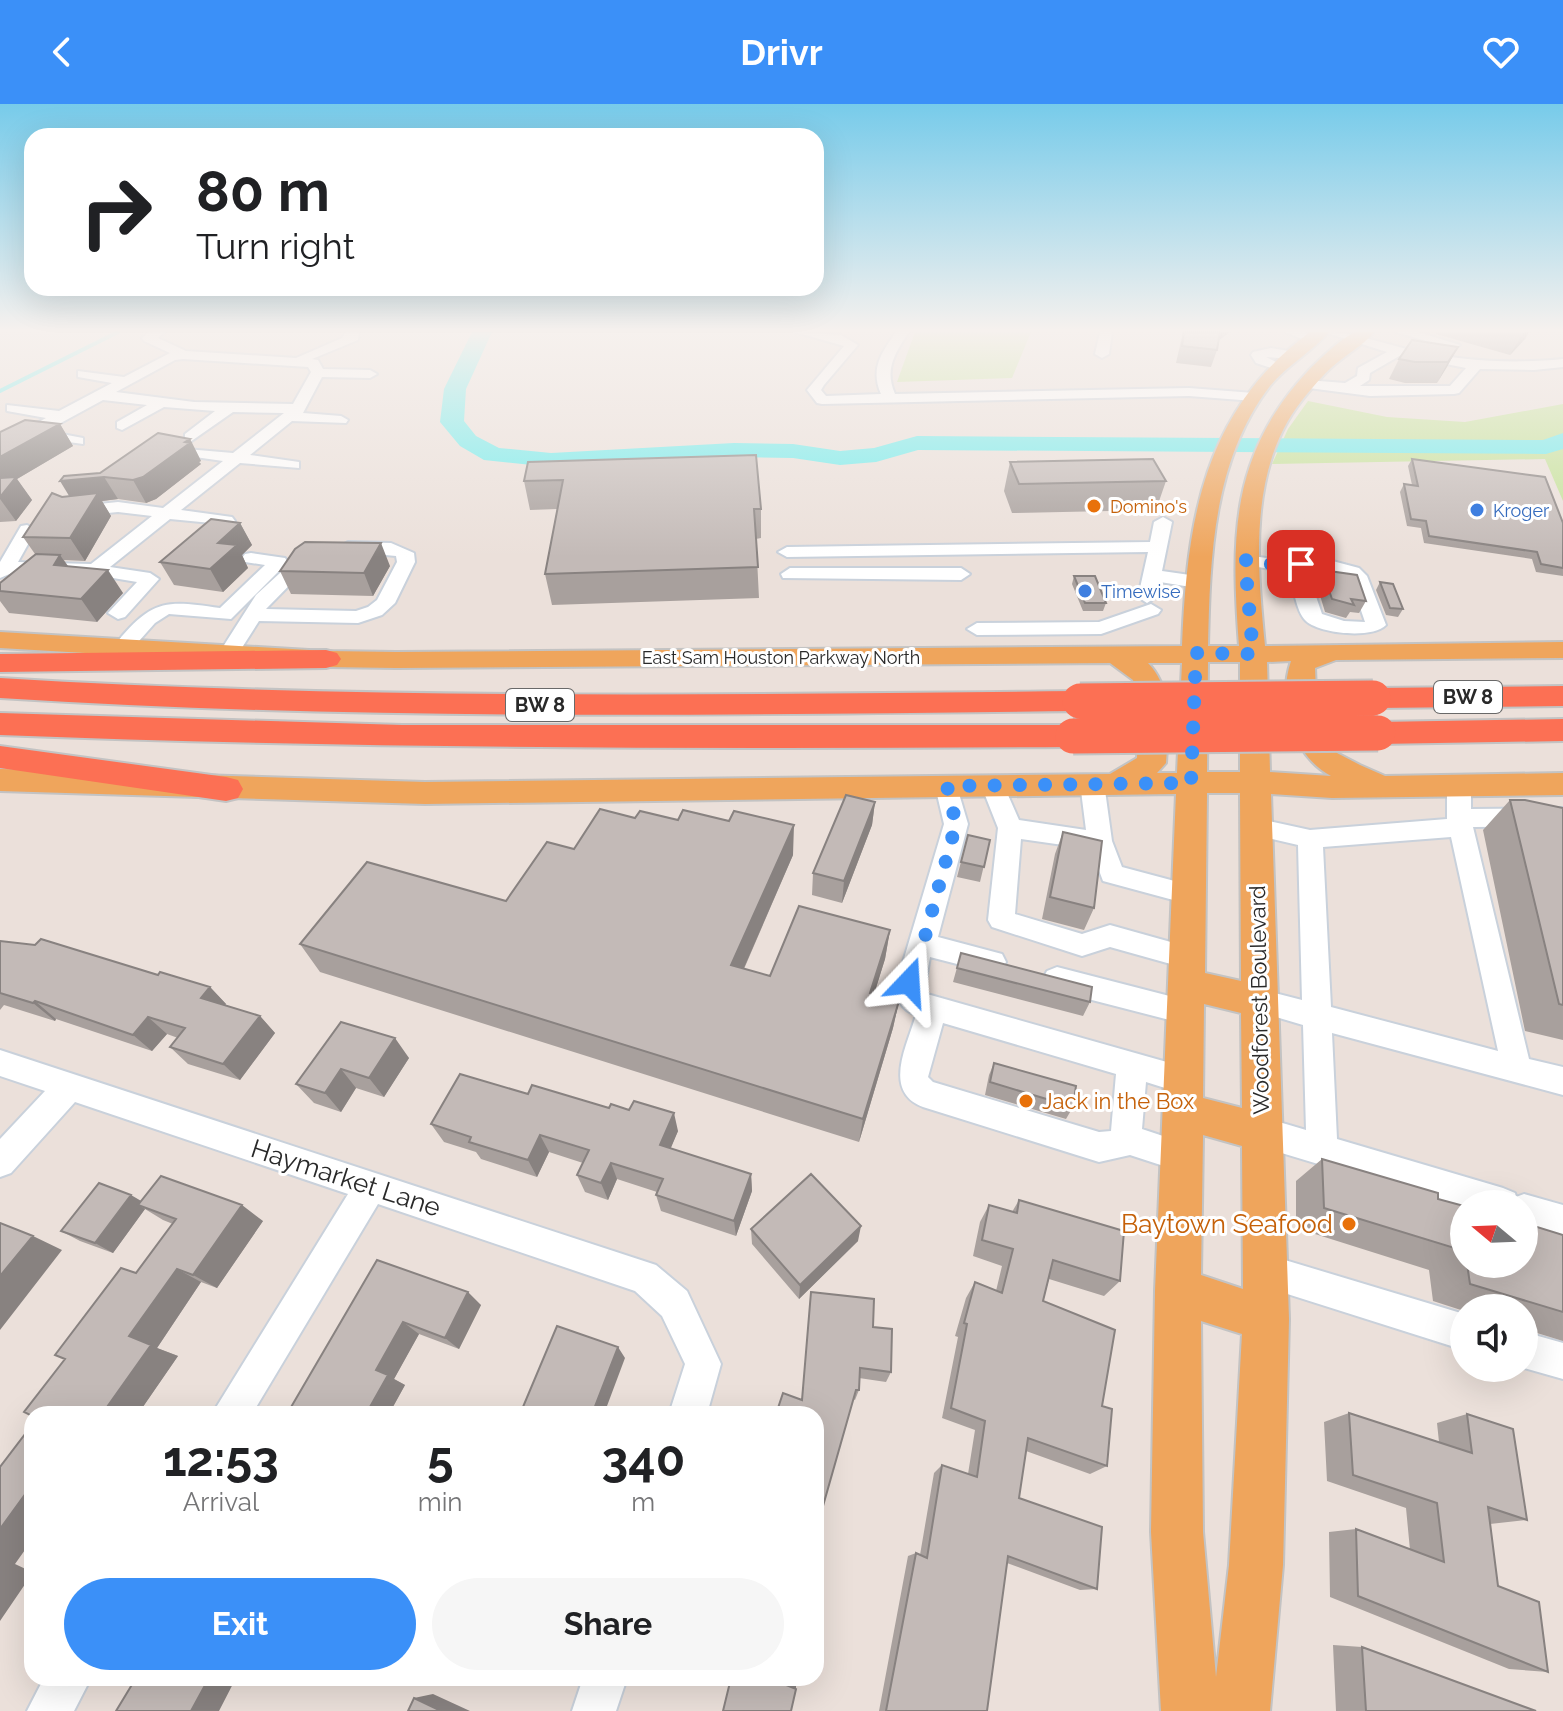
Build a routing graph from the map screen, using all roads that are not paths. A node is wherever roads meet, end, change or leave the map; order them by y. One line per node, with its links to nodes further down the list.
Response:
1 (78, 407): 9 (street)
2 (153, 407): 11 (street)
3 (230, 407): 8 (street); 13 (street)
4 (298, 407): 8 (street)
5 (1242, 407): 34 (main road)
6 (1286, 407): 27 (main road, Woodforest Boulevard)
7 (12, 408): 9 (street)
8 (294, 413): 10 (street); 17 (street)
9 (61, 416): 12 (street)
10 (341, 420)
11 (122, 425)
12 (30, 433): 14 (street); 15 (street)
13 (190, 437)
14 (78, 441)
15 (0, 449)
16 (180, 451): 17 (street)
17 (237, 457): 18 (street); 20 (street)
18 (293, 465)
19 (76, 511): 20 (street)
20 (168, 512): 21 (street); 30 (street)
21 (226, 521)
22 (1163, 522): 24 (street)
23 (27, 530): 29 (street)
24 (1157, 547): 25 (street); 33 (street)
25 (787, 552)
26 (251, 558): 42 (street)
27 (1245, 560): 28 (street); 48 (main road, Woodforest Boulevard)
28 (1297, 568): 37 (street); 37 (street)
29 (2, 570): 30 (street)
30 (95, 570): 35 (street)
31 (790, 574): 32 (street)
32 (961, 574)
33 (1151, 575): 34 (street); 41 (street)
34 (1197, 582): 47 (main road)
35 (118, 613)
36 (253, 615): 36 (street); 46 (street)
37 (1370, 628): 43 (street)
38 (977, 629): 40 (street)
39 (0, 640): 42 (main road, East Sam Houston Parkway North / BW 8)
40 (1032, 642): 41 (main road, East Sam Houston Parkway North / BW 8); 49 (main road, East Sam Houston Parkway North / BW 8)
41 (1112, 644): 47 (main road, East Sam Houston Parkway North / BW 8); 58 (main road)
42 (124, 646): 46 (main road, East Sam Houston Parkway North / BW 8)
43 (1385, 650): 44 (main road, East Sam Houston Parkway North / BW 8); 45 (main road, East Sam Houston Parkway North / BW 8)
44 (1563, 650)
45 (1335, 651): 48 (main road, East Sam Houston Parkway North / BW 8); 63 (main road)
46 (229, 653): 49 (main road, East Sam Houston Parkway North / BW 8)
47 (1196, 653): 48 (main road, East Sam Houston Parkway North / BW 8); 59 (main road)
48 (1253, 654): 57 (main road, Woodforest Boulevard)
49 (326, 659): 50 (highway)
50 (0, 663)
51 (0, 688): 52 (highway, BW 8, bridge)
52 (1563, 696)
53 (0, 724): 54 (highway, BW 8, bridge)
54 (1563, 730)
55 (0, 757): 65 (highway)
56 (0, 780): 65 (main road)
57 (1254, 782): 59 (main road); 63 (main road); 68 (main road, Woodforest Boulevard)
58 (1105, 783): 59 (main road); 61 (main road); 71 (street)
59 (1191, 783): 72 (main road)
60 (1563, 784): 64 (main road)
61 (993, 785): 62 (main road); 69 (street)
62 (947, 786): 65 (main road); 73 (street)
63 (1381, 786): 64 (main road)
64 (1459, 786): 67 (street)
65 (226, 789)
66 (1563, 817): 67 (street)
67 (1460, 823): 70 (street); 80 (street)
68 (1255, 827): 70 (street); 75 (main road, Woodforest Boulevard)
69 (1010, 828): 71 (street); 74 (street)
70 (1310, 839): 77 (street)
71 (1100, 841): 72 (street)
72 (1188, 894): 74 (main road)
73 (923, 944): 74 (street); 76 (street)
74 (1185, 984): 75 (main road); 83 (main road)
75 (1259, 1001): 77 (street); 84 (main road, Woodforest Boulevard)
76 (932, 1010): 79 (street); 85 (street)
77 (1319, 1017): 80 (street); 86 (street)
78 (0, 1063): 82 (street, Haymarket Lane)
79 (1132, 1065): 83 (street); 85 (street)
80 (1517, 1069): 81 (street)
81 (1563, 1081)
82 (70, 1086): 88 (street); 89 (street, Haymarket Lane)
83 (1184, 1095): 84 (main road); 87 (main road)
84 (1262, 1132): 86 (street); 94 (main road, Woodforest Boulevard)
85 (1126, 1139): 87 (street)
86 (1322, 1150): 90 (street)
87 (1182, 1157): 93 (main road)
88 (0, 1162)
89 (371, 1186): 98 (street); 99 (street, Haymarket Lane)
90 (1456, 1190)
91 (1538, 1214): 92 (street)
92 (1563, 1222)
93 (1178, 1291): 94 (main road); 104 (main road)
94 (1265, 1295): 95 (street); 105 (main road, Woodforest Boulevard)
95 (1450, 1329)
96 (1538, 1354): 97 (street)
97 (1563, 1361)
98 (236, 1406)
99 (690, 1406)
100 (64, 1686): 102 (street)
101 (602, 1686): 103 (street)
102 (49, 1711)
103 (594, 1711)
104 (1190, 1711)
105 (1241, 1711)

